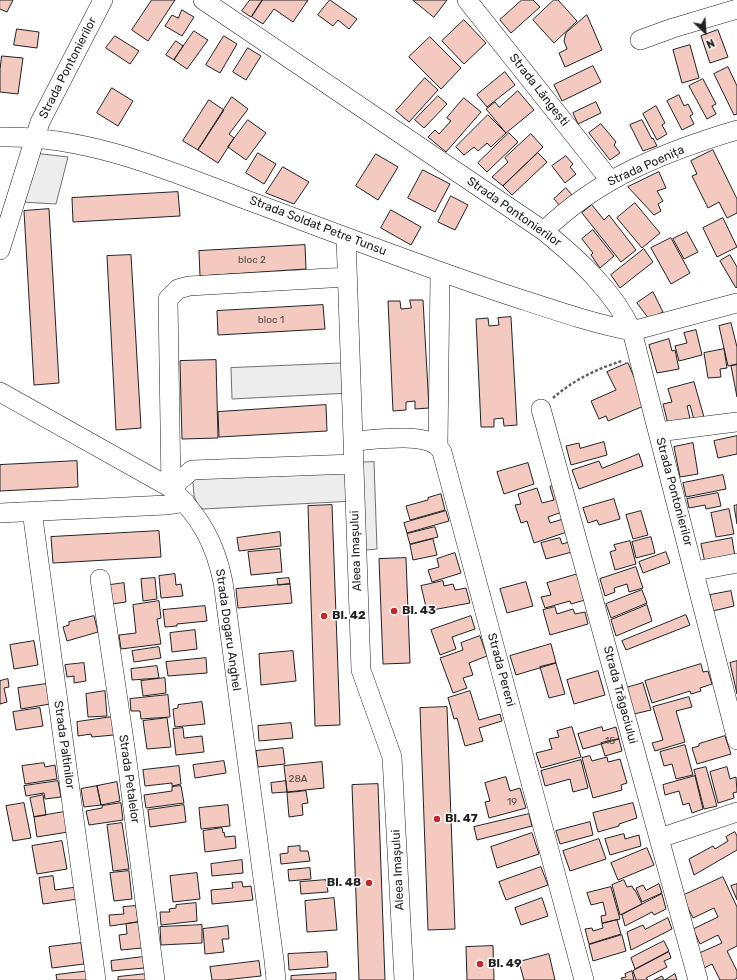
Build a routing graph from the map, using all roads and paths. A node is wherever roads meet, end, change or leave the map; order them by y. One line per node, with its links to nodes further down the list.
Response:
1 (103, 0): 8 (street, Strada Pontonierilor)
2 (203, 0): 10 (street, Strada Pontonierilor)
3 (467, 0): 9 (street, Strada Lăngești)
4 (737, 9): 5 (street)
5 (640, 40)
6 (737, 130): 9 (street, Strada Poenița)
7 (0, 137): 8 (street, Strada Soldat Petre Tunsu)
8 (34, 137): 11 (street, Strada Soldat Petre Tunsu); 12 (street, Strada Pontonierilor)
9 (610, 180): 10 (street, Strada Poenița)
10 (544, 231): 16 (street, Strada Pontonierilor)
11 (346, 237): 13 (street, Strada Soldat Petre Tunsu); 14 (street, Aleea Imașului)
12 (0, 250)
13 (440, 273): 16 (street, Strada Soldat Petre Tunsu); 23 (street)
14 (347, 277): 22 (street, Aleea Imașului); 25 (street)
15 (737, 303): 16 (street)
16 (632, 331): 17 (street, Strada Pontonierilor)
17 (638, 356): 19 (path); 21 (street, Strada Pontonierilor)
18 (0, 392): 25 (street, Strada Dogaru Anghel)
19 (541, 409): 34 (street, Strada Trăgaciului)
20 (737, 422): 21 (street)
21 (658, 432): 30 (street, Strada Pontonierilor)
22 (353, 441): 23 (street); 24 (street, Aleea Imașului)
23 (438, 446): 39 (street, Strada Pereni)
24 (353, 464): 25 (street); 38 (street, Aleea Imașului)
25 (171, 488): 26 (street, Strada Dogaru Anghel)
26 (185, 502): 27 (street); 37 (street, Strada Dogaru Anghel)
27 (32, 511): 28 (street); 35 (street, Strada Paltinilor)
28 (0, 513)
29 (737, 563): 30 (street)
30 (695, 571): 32 (street, Strada Pontonierilor)
31 (100, 579): 36 (street, Strada Petalelor)
32 (737, 740)
33 (737, 812): 34 (street)
34 (660, 838): 40 (street, Strada Trăgaciului)
35 (96, 980)
36 (155, 980)
37 (276, 980)
38 (404, 980)
39 (584, 980)
40 (698, 980)

